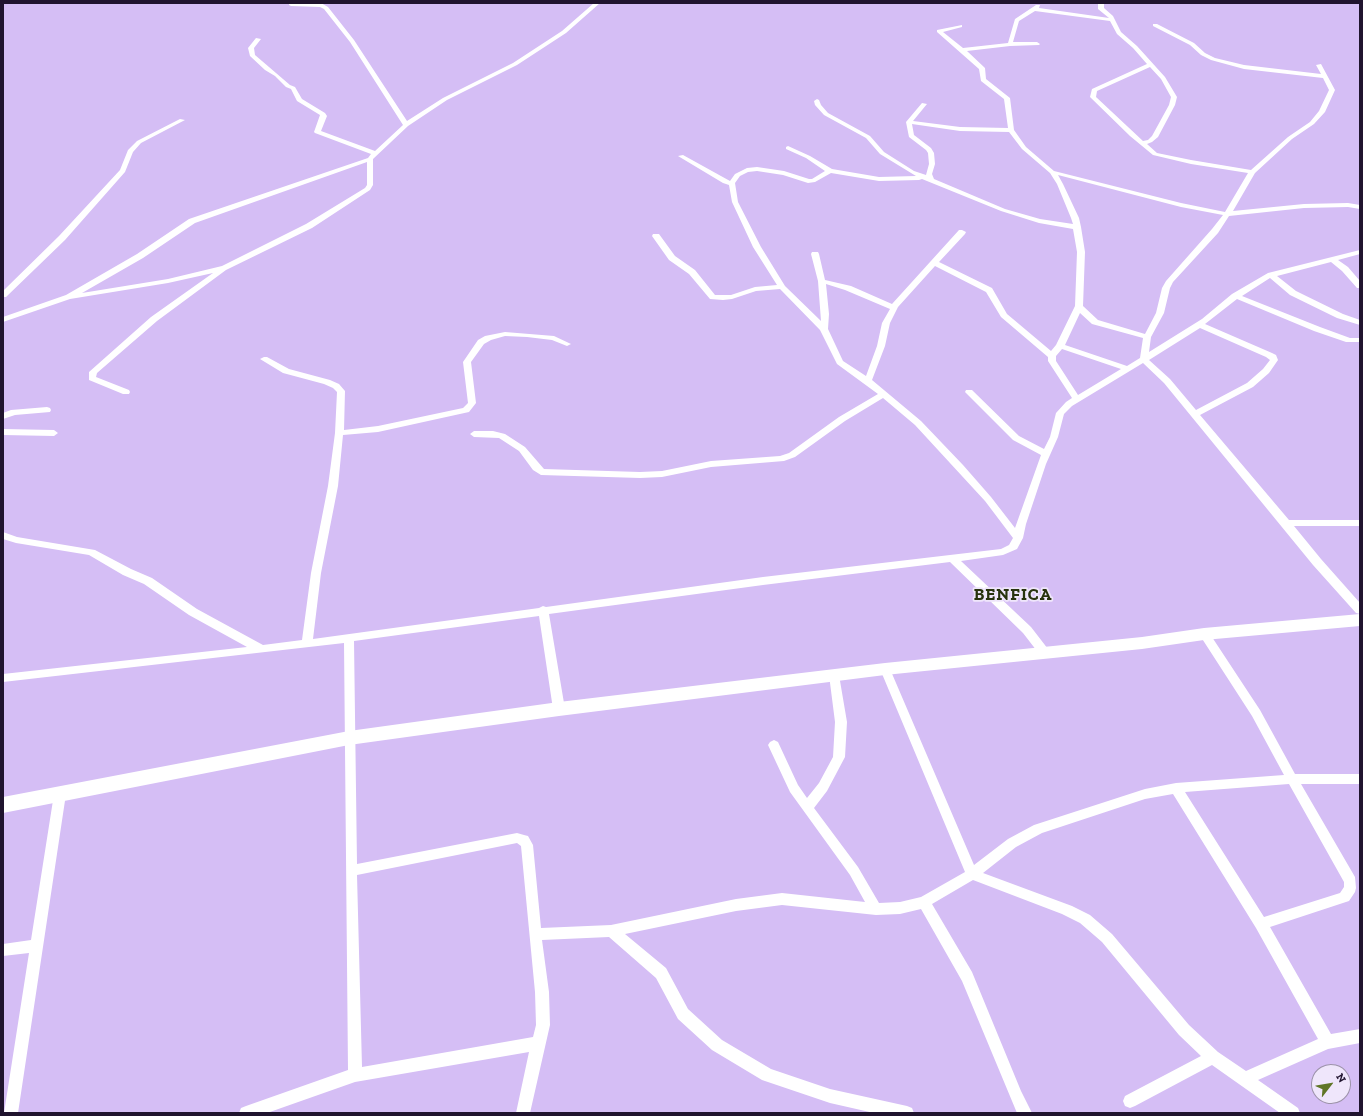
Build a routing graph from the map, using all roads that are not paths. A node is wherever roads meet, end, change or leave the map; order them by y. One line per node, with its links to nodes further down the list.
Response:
1 (597, 3): 20 (street)
2 (1041, 3): 5 (street)
3 (1101, 3): 6 (street)
4 (291, 4): 20 (street)
5 (1034, 9): 6 (street); 10 (street)
6 (1112, 20): 13 (street)
7 (1155, 25): 15 (street)
8 (960, 26): 12 (street)
9 (258, 39): 24 (street)
10 (1010, 44): 11 (street); 12 (street)
11 (1037, 44)
12 (962, 50): 21 (street)
13 (1150, 65): 22 (street); 22 (street)
14 (1319, 65): 15 (street)
15 (1324, 76): 28 (street)
16 (818, 101): 29 (street)
17 (924, 104): 19 (street)
18 (182, 120): 45 (street)
19 (909, 122): 21 (street); 29 (street)
20 (406, 125): 24 (street)
21 (1011, 130): 27 (street)
22 (1141, 143): 28 (street)
23 (788, 148): 26 (street)
24 (373, 156): 40 (street); 47 (street)
25 (681, 156): 30 (street)
26 (830, 171): 29 (street); 30 (street)
27 (1052, 172): 32 (street); 33 (street)
28 (1252, 172): 32 (street)
29 (928, 179): 33 (street)
30 (732, 183): 44 (street)
31 (1360, 207): 32 (street)
32 (1227, 214): 56 (street)
33 (1076, 227): 48 (street)
34 (962, 232): 39 (street)
35 (656, 236): 44 (street)
36 (1360, 252): 38 (street)
37 (815, 254): 42 (street)
38 (1332, 259): 41 (street); 43 (street)
39 (934, 264): 49 (street); 60 (street)
40 (224, 268): 47 (street); 65 (street)
41 (1272, 275): 46 (street); 53 (street)
42 (822, 281): 49 (street); 55 (street)
43 (1360, 286)
44 (782, 287): 55 (street)
45 (3, 295)
46 (1236, 296): 54 (street); 57 (street)
47 (69, 297): 50 (street)
48 (1079, 306): 51 (street); 52 (street)
49 (894, 308): 64 (street)
50 (3, 320)
51 (1072, 321): 52 (street); 59 (street)
52 (1095, 322): 56 (street)
53 (1360, 323)
54 (1200, 325): 62 (street); 70 (street)
55 (824, 329): 64 (street)
56 (1146, 337): 62 (street)
57 (1360, 340)
58 (567, 344): 74 (street)
59 (1060, 346): 60 (street); 63 (street)
60 (1052, 356): 68 (street)
61 (264, 359): 74 (street)
62 (1144, 360): 63 (street); 70 (street)
63 (1128, 369): 68 (street)
64 (868, 381): 67 (street)
65 (126, 392)
66 (969, 392): 76 (street)
67 (884, 394): 75 (street); 80 (street)
68 (1077, 399): 76 (street)
69 (47, 410): 71 (street)
70 (1194, 414): 77 (street)
71 (3, 416)
72 (3, 432): 73 (street)
73 (54, 433)
74 (339, 433): 87 (street)
75 (474, 434)
76 (1046, 454): 80 (street)
77 (1286, 523): 78 (street); 83 (street)
78 (1360, 523)
79 (3, 535): 88 (street)
80 (1018, 538): 81 (street)
81 (952, 558): 82 (street); 89 (street)
82 (543, 610): 86 (street); 93 (street)
83 (1360, 610)
84 (1360, 620): 85 (main road)
85 (1204, 634): 89 (main road); 96 (street)
86 (348, 638): 87 (street); 94 (street)
87 (307, 644): 88 (street)
88 (261, 649): 92 (street)
89 (1044, 652): 90 (main road)
90 (885, 669): 91 (main road); 103 (street)
91 (834, 675): 93 (main road); 101 (street)
92 (3, 678)
93 (559, 709): 94 (main road)
94 (349, 738): 99 (main road); 102 (street)
95 (774, 745): 101 (street)
96 (1292, 779): 97 (street); 98 (street); 106 (street)
97 (1360, 779)
98 (1176, 788): 103 (street); 106 (street)
99 (60, 794): 100 (main road); 109 (street)
100 (3, 804)
101 (807, 808): 105 (street)
102 (351, 870): 108 (street); 115 (street)
103 (972, 874): 104 (street); 114 (street)
104 (924, 902): 105 (street); 122 (street)
105 (876, 909): 107 (street)
106 (1261, 924): 112 (street)
107 (612, 931): 108 (street); 121 (street)
108 (535, 934): 113 (street)
109 (38, 945): 110 (street); 118 (street)
110 (3, 950)
111 (1360, 1036): 112 (street)
112 (1328, 1042): 116 (street)
113 (538, 1043): 115 (street); 120 (street)
114 (1212, 1057): 116 (street); 117 (street)
115 (355, 1075): 119 (street)
116 (1245, 1079): 123 (street)
117 (1130, 1101)
118 (11, 1113)
119 (246, 1113)
120 (523, 1113)
121 (907, 1113)
122 (1025, 1113)
123 (1293, 1113)

